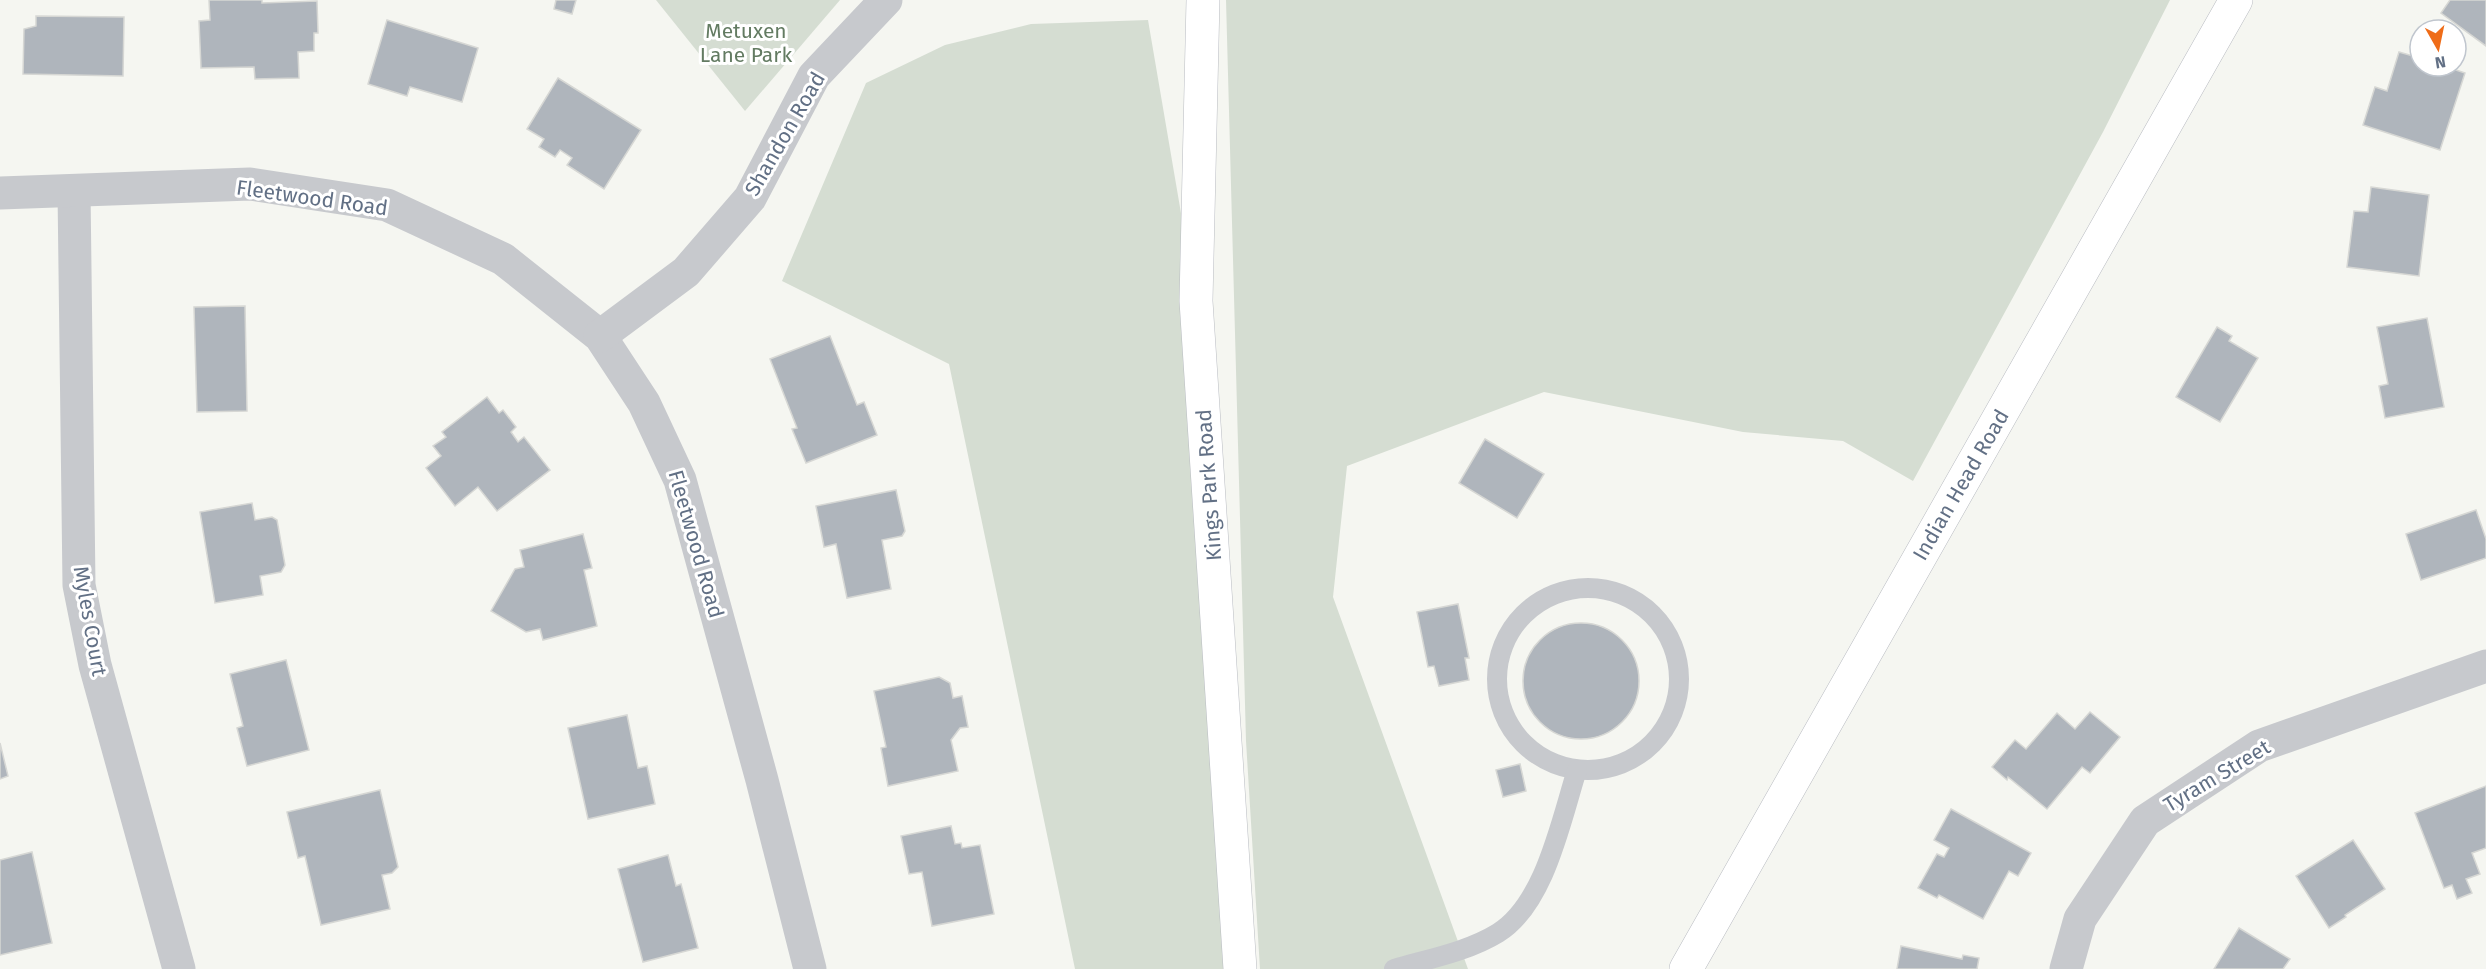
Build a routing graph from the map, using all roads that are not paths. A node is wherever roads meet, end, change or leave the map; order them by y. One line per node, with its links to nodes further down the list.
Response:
1 (886, 0): 6 (street, Shandon Road)
2 (1203, 0): 11 (main road, Kings Park Road)
3 (2236, 0): 13 (main road, Indian Head Road)
4 (74, 191): 5 (street, Fleetwood Road); 6 (street, Fleetwood Road); 9 (street, Myles Court)
5 (0, 193)
6 (600, 336): 10 (street, Fleetwood Road)
7 (2486, 666): 14 (street, Tyram Street)
8 (1577, 770): 8 (lane); 12 (lane)
9 (179, 969)
10 (810, 969)
11 (1240, 969)
12 (1394, 969)
13 (1686, 969)
14 (2066, 969)

